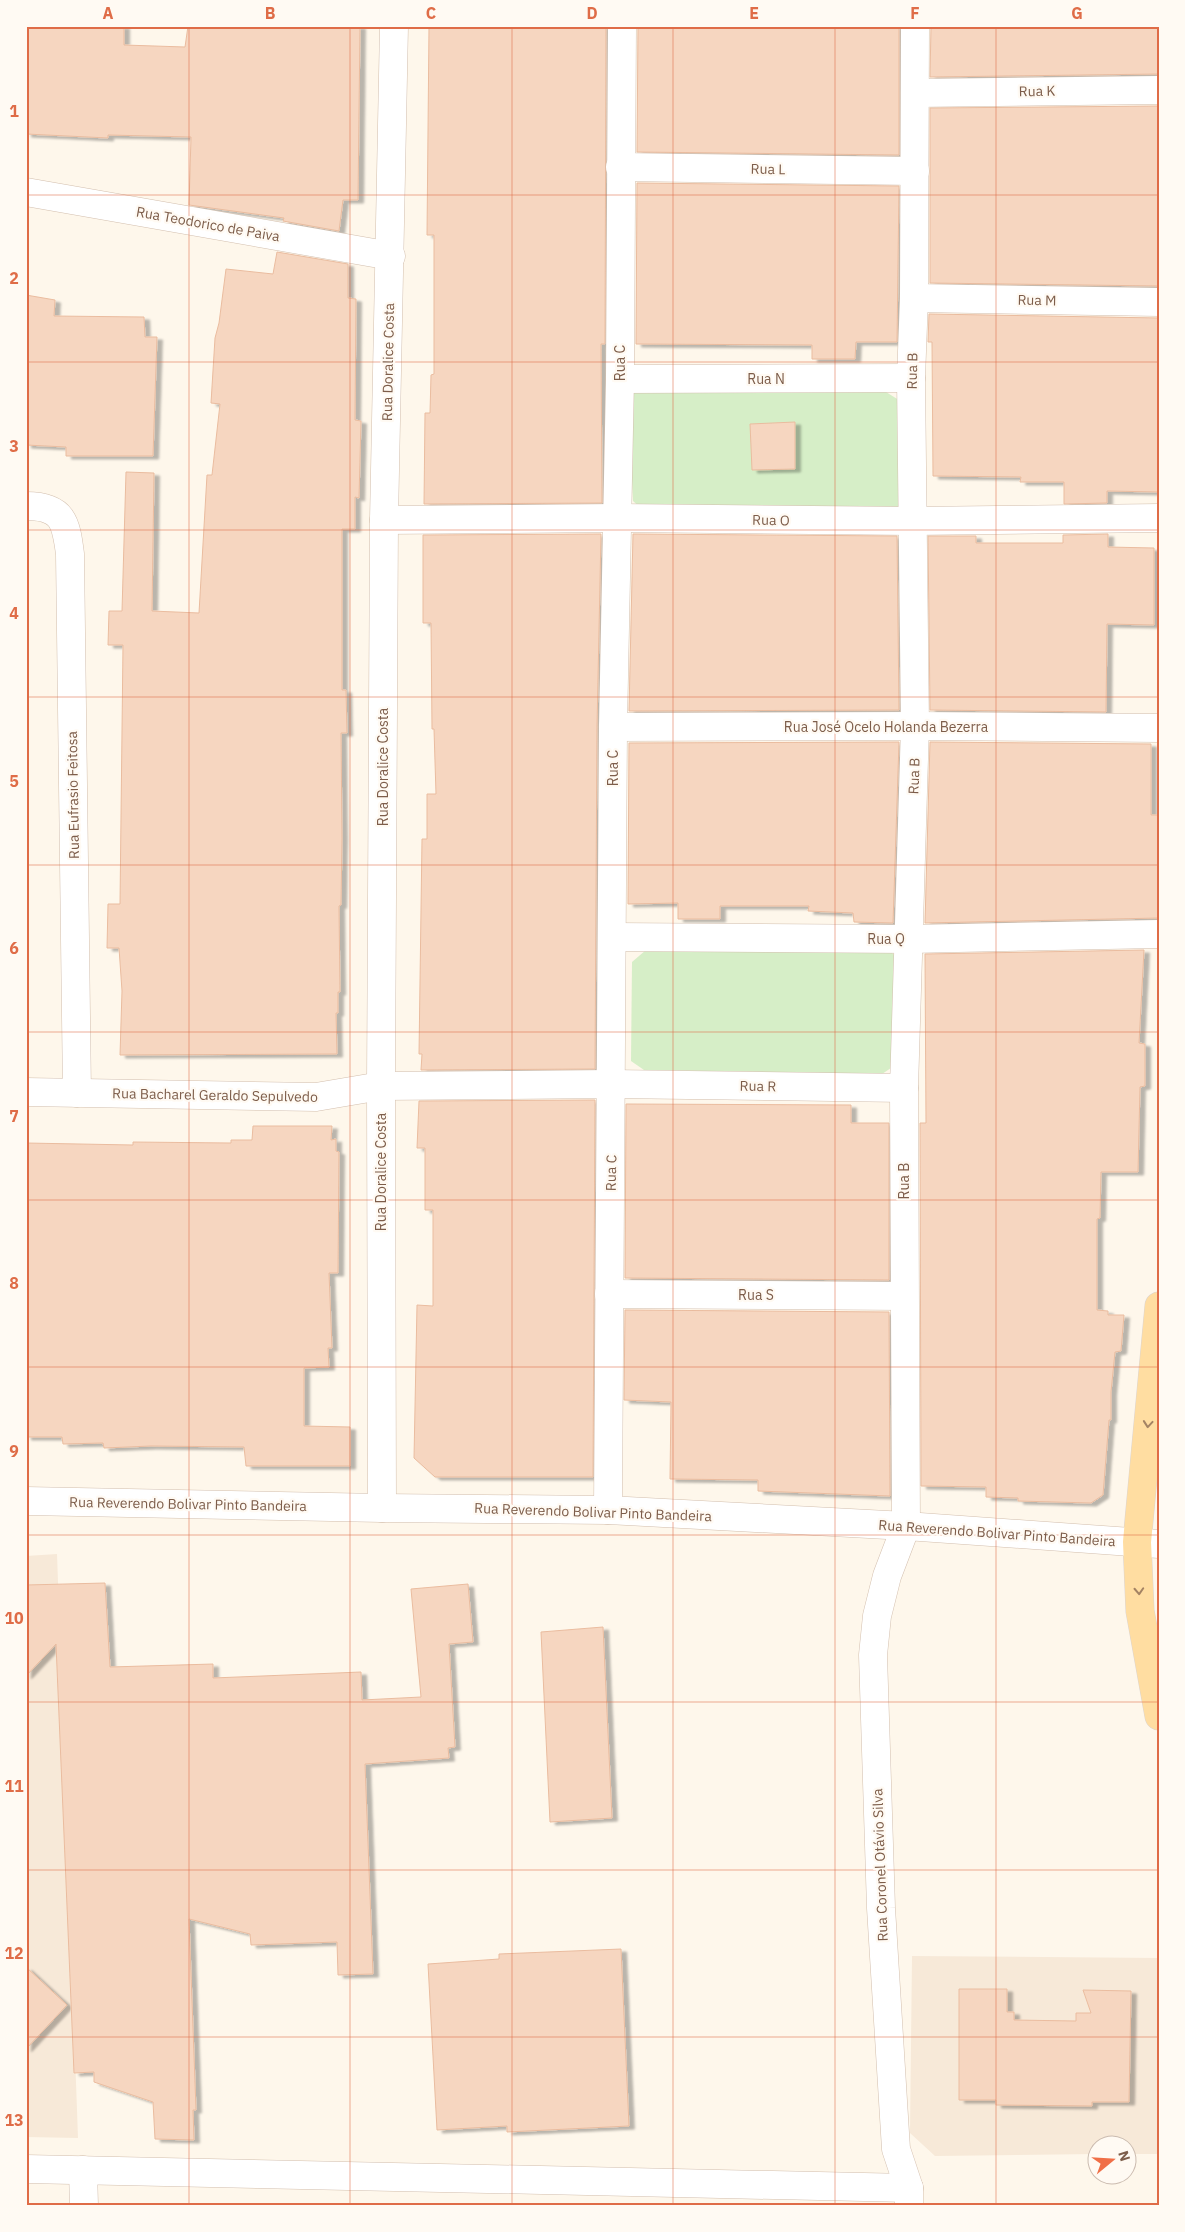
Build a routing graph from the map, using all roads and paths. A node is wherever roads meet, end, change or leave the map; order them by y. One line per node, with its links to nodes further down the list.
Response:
1 (394, 26): 9 (street, Rua Doralice Costa)
2 (622, 26): 6 (street, Rua C)
3 (915, 26): 5 (street, Rua B)
4 (1159, 90): 5 (street, Rua K)
5 (915, 93): 7 (street, Rua B)
6 (620, 167): 7 (street, Rua L); 13 (street, Rua C)
7 (915, 171): 10 (street, Rua B)
8 (26, 192): 9 (street, Rua Teodorico de Paiva)
9 (391, 256): 17 (street, Rua Doralice Costa)
10 (914, 298): 11 (street, Rua M); 12 (street, Rua B)
11 (1159, 302)
12 (912, 378): 13 (street, Rua N); 18 (street, Rua B)
13 (620, 379): 15 (street, Rua C)
14 (36, 506): 29 (street, Rua Eufrasio Feitosa)
15 (618, 518): 17 (street, Rua O); 18 (street, Rua O); 20 (street, Rua C)
16 (1159, 518): 18 (street, Rua O)
17 (384, 520): 26 (street, Rua Doralice Costa)
18 (912, 522): 19 (street, Rua B)
19 (916, 726): 20 (street, Rua José Ocelo Holanda Bezerra); 21 (street, Rua José Ocelo Holanda Bezerra); 24 (street, Rua B)
20 (613, 727): 23 (street, Rua C)
21 (1159, 728)
22 (1159, 934): 24 (street, Rua Q)
23 (613, 937): 24 (street, Rua Q); 25 (street, Rua C)
24 (910, 939): 27 (street, Rua B)
25 (612, 1084): 26 (street, Rua Bacharel Geraldo Sepulvedo); 27 (street, Rua R); 30 (street, Rua C)
26 (381, 1086): 29 (street, Rua Bacharel Geraldo Sepulvedo); 34 (street, Rua Doralice Costa)
27 (904, 1088): 31 (street, Rua B)
28 (26, 1092): 29 (street, Rua Bacharel Geraldo Sepulvedo)
29 (77, 1093)
30 (609, 1294): 31 (street, Rua S); 35 (street, Rua C)
31 (904, 1296): 36 (street, Rua B)
32 (1159, 1306): 37 (main road, one-way to 37)
33 (26, 1501): 34 (street, Rua Reverendo Bolivar Pinto Bandeira)
34 (382, 1508): 35 (street, Rua Reverendo Bolivar Pinto Bandeira)
35 (608, 1510): 36 (street, Rua Reverendo Bolivar Pinto Bandeira)
36 (906, 1526): 37 (street, Rua Reverendo Bolivar Pinto Bandeira); 41 (street, Rua Coronel Otávio Silva)
37 (1148, 1543): 38 (main road, one-way to 38)
38 (1159, 1716)
39 (26, 2170): 40 (street)
40 (82, 2170): 41 (street); 42 (street)
41 (909, 2197)
42 (84, 2206)

